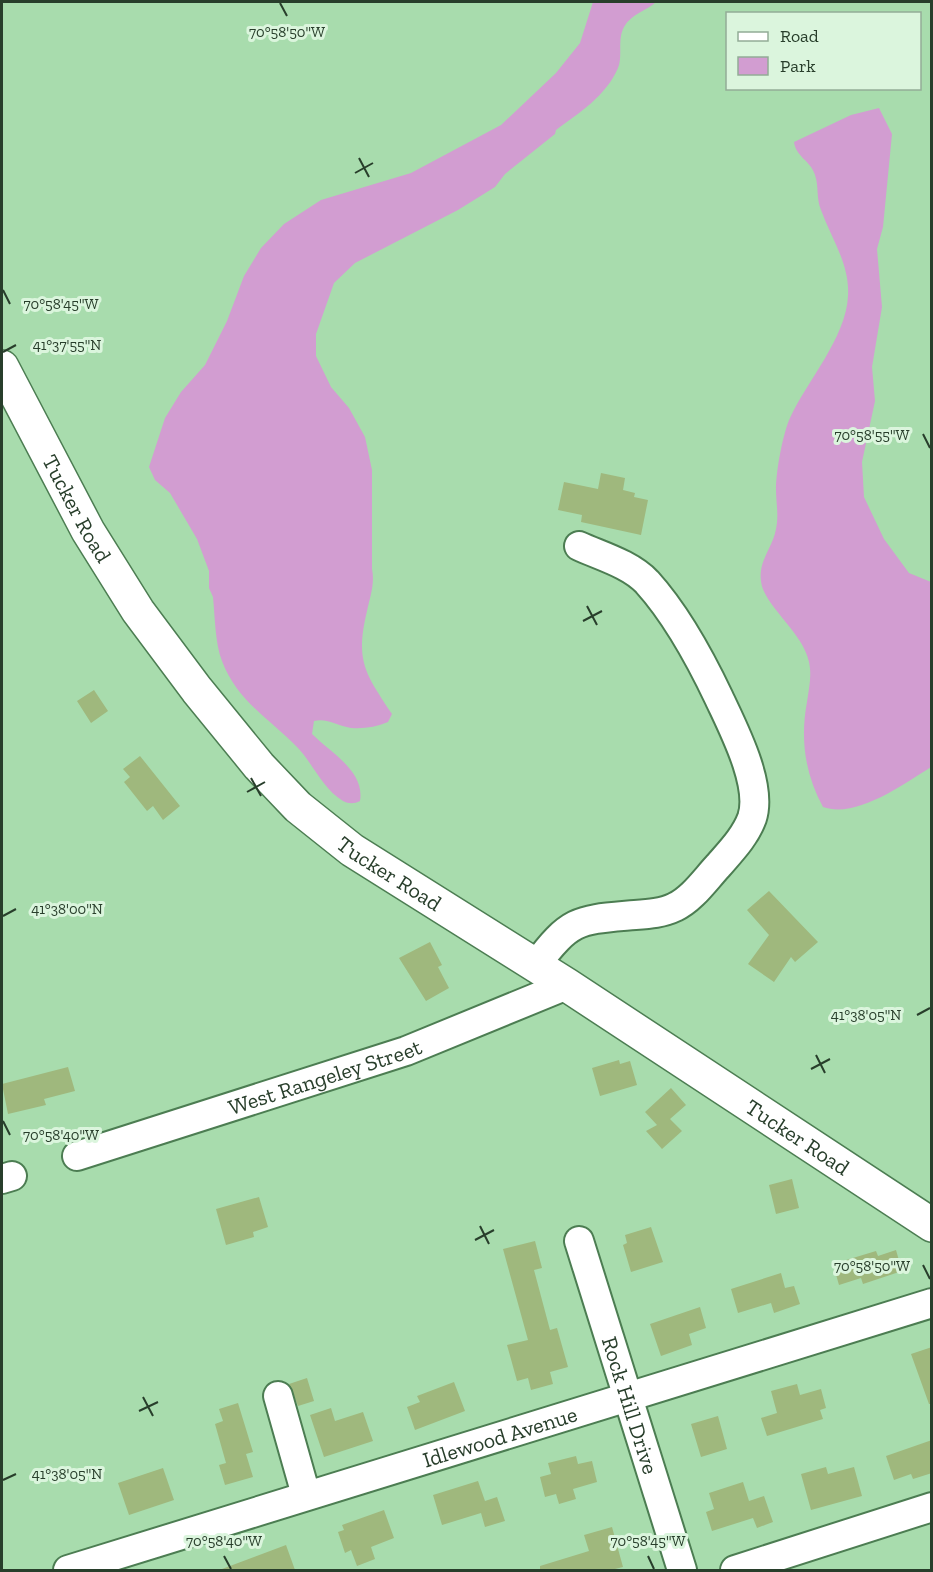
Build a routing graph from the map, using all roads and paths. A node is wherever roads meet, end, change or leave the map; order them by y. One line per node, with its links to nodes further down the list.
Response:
1 (2, 367): 3 (main road, Tucker Road)
2 (579, 546): 3 (street)
3 (536, 965): 4 (main road, Tucker Road)
4 (567, 985): 5 (street, West Rangeley Street); 6 (main road, Tucker Road)
5 (77, 1156)
6 (932, 1225)
7 (579, 1241): 10 (street, Rock Hill Drive)
8 (932, 1303): 10 (street, Idlewood Avenue)
9 (278, 1396): 11 (street)
10 (629, 1397): 11 (street, Idlewood Avenue); 14 (street, Rock Hill Drive)
11 (306, 1496): 13 (street, Idlewood Avenue)
12 (932, 1507): 15 (street)
13 (73, 1570)
14 (682, 1570)
15 (735, 1570)

